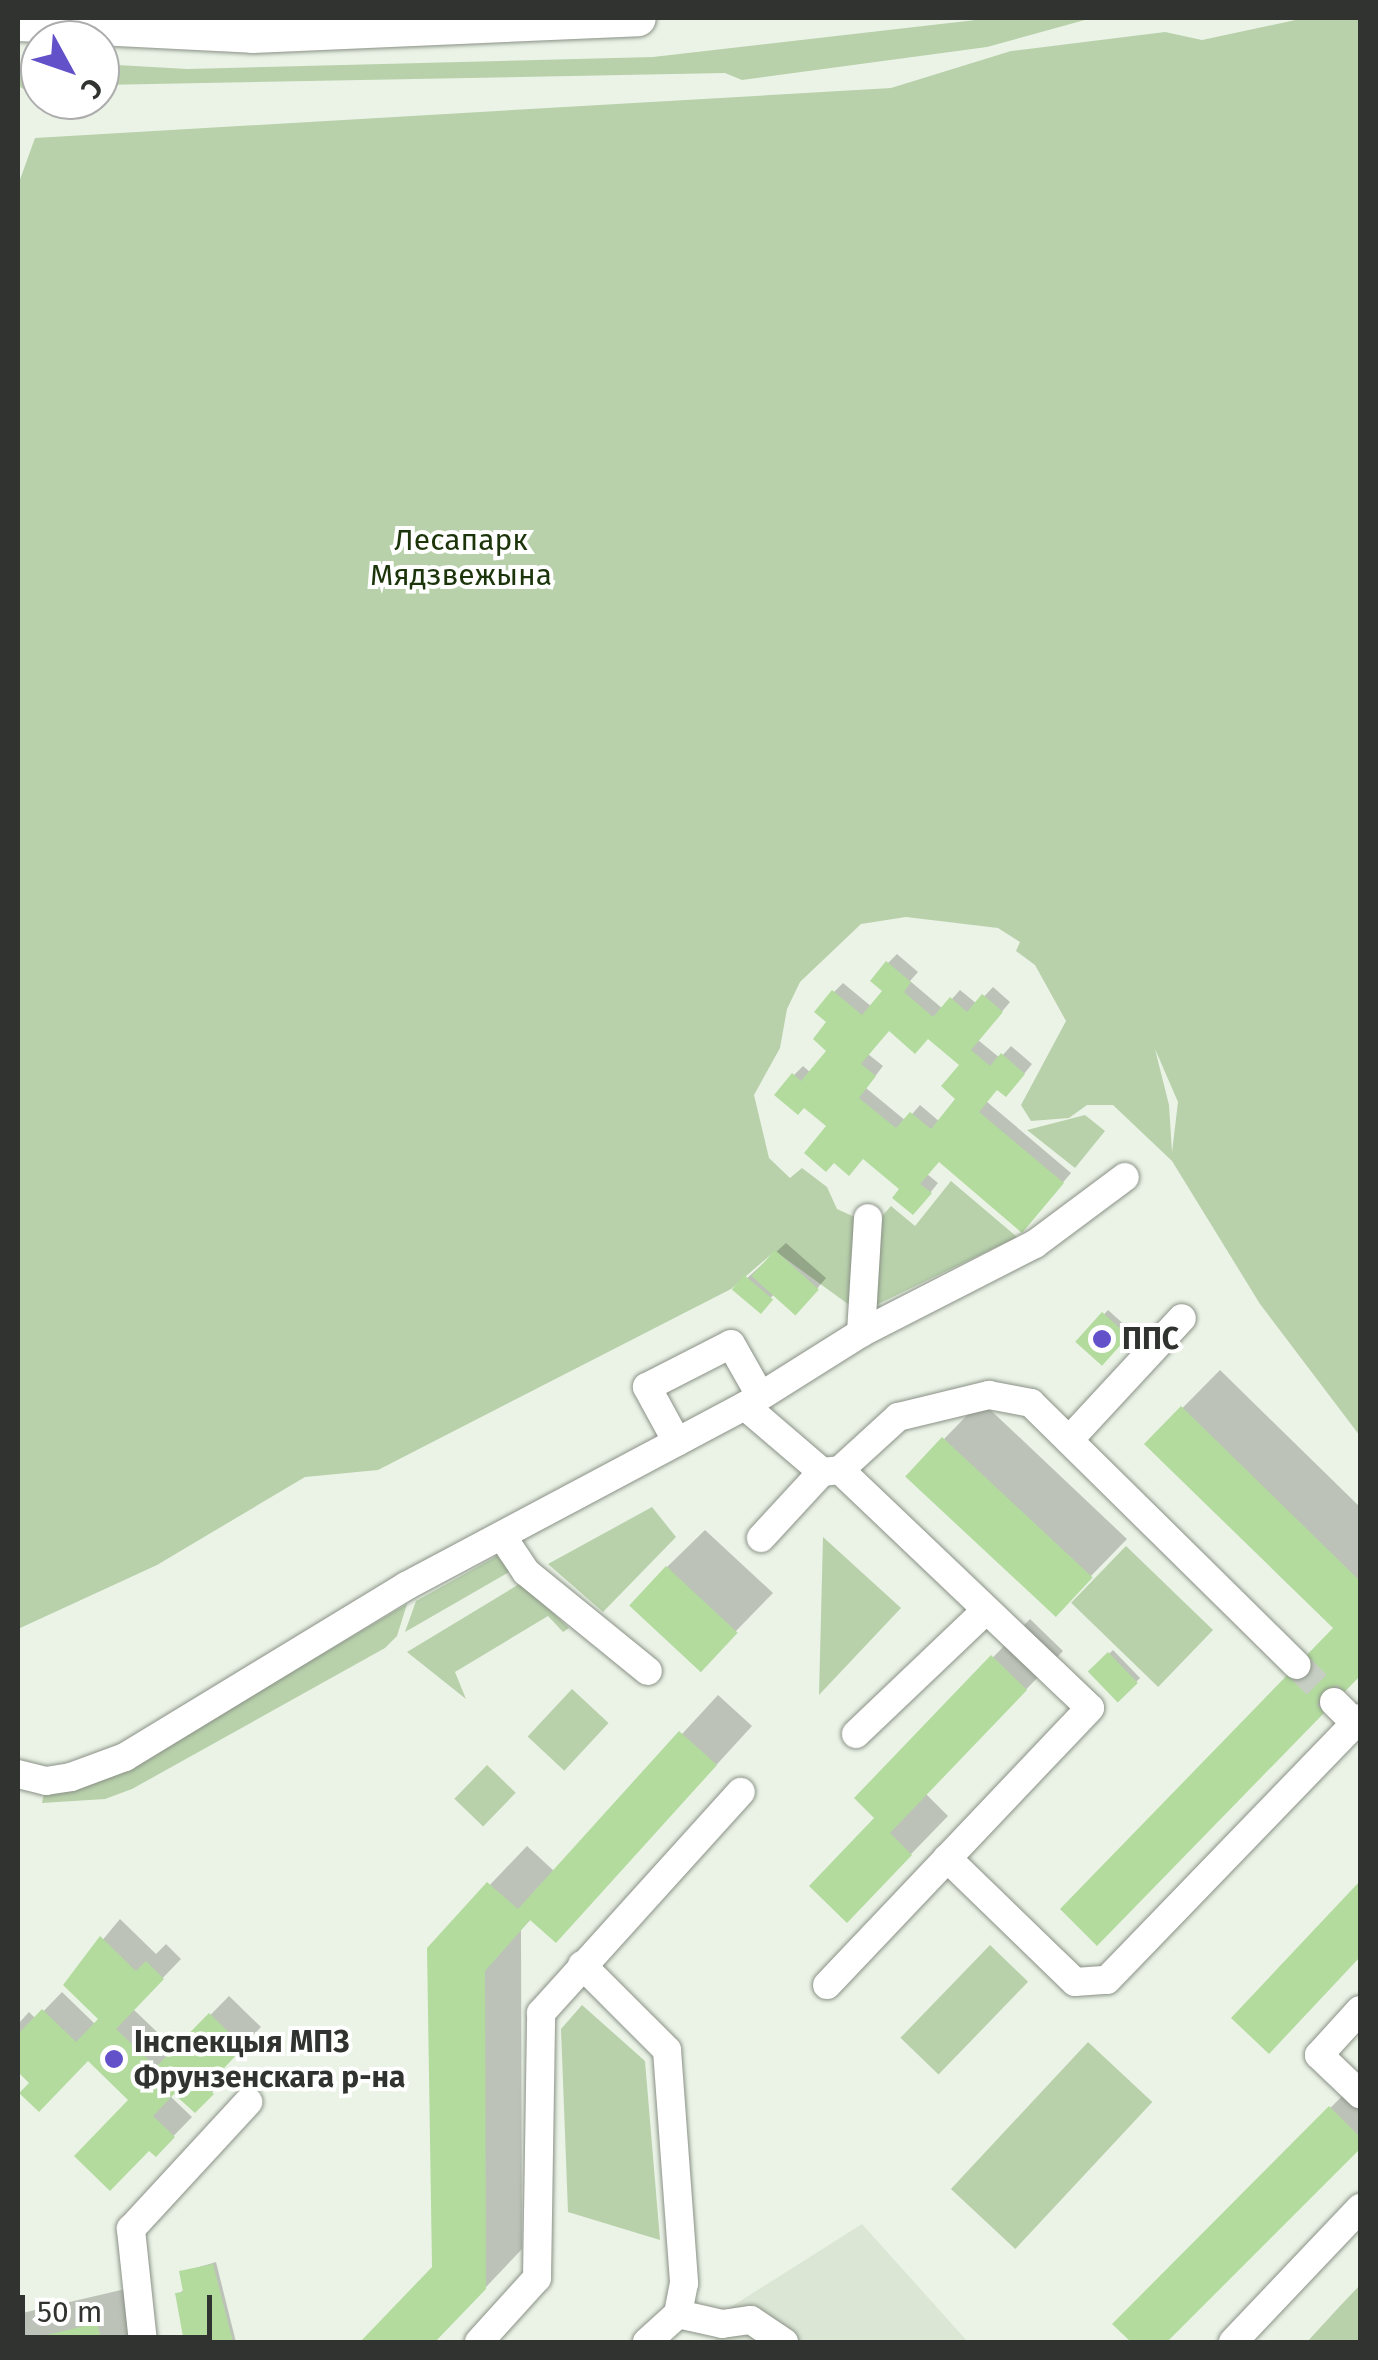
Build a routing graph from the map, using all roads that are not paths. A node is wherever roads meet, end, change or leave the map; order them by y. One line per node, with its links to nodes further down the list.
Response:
1 (638, 18): 3 (main road)
2 (18, 23): 4 (main road)
3 (457, 23): 4 (main road)
4 (253, 26)
5 (1125, 1176): 8 (lane)
6 (868, 1218): 8 (lane)
7 (1182, 1318): 10 (lane)
8 (861, 1333): 9 (lane)
9 (752, 1401): 11 (lane); 11 (lane); 12 (lane)
10 (1069, 1440): 12 (lane); 16 (lane)
11 (677, 1442): 13 (lane)
12 (831, 1471): 14 (lane); 15 (lane)
13 (502, 1536): 17 (lane); 21 (lane)
14 (761, 1538)
15 (985, 1611): 20 (lane); 23 (lane)
16 (1297, 1666)
17 (648, 1670)
18 (1334, 1702): 19 (lane)
19 (1358, 1721): 23 (lane)
20 (856, 1734)
21 (18, 1774)
22 (741, 1792): 24 (lane)
23 (946, 1858): 25 (lane)
24 (582, 1965): 30 (lane); 32 (lane)
25 (827, 1985)
26 (1360, 2010): 27 (lane)
27 (1360, 2094)
28 (248, 2102): 31 (lane)
29 (1360, 2208): 35 (lane)
30 (678, 2314): 33 (lane); 34 (lane)
31 (144, 2342)
32 (479, 2342)
33 (646, 2342)
34 (784, 2342)
35 (1233, 2342)

